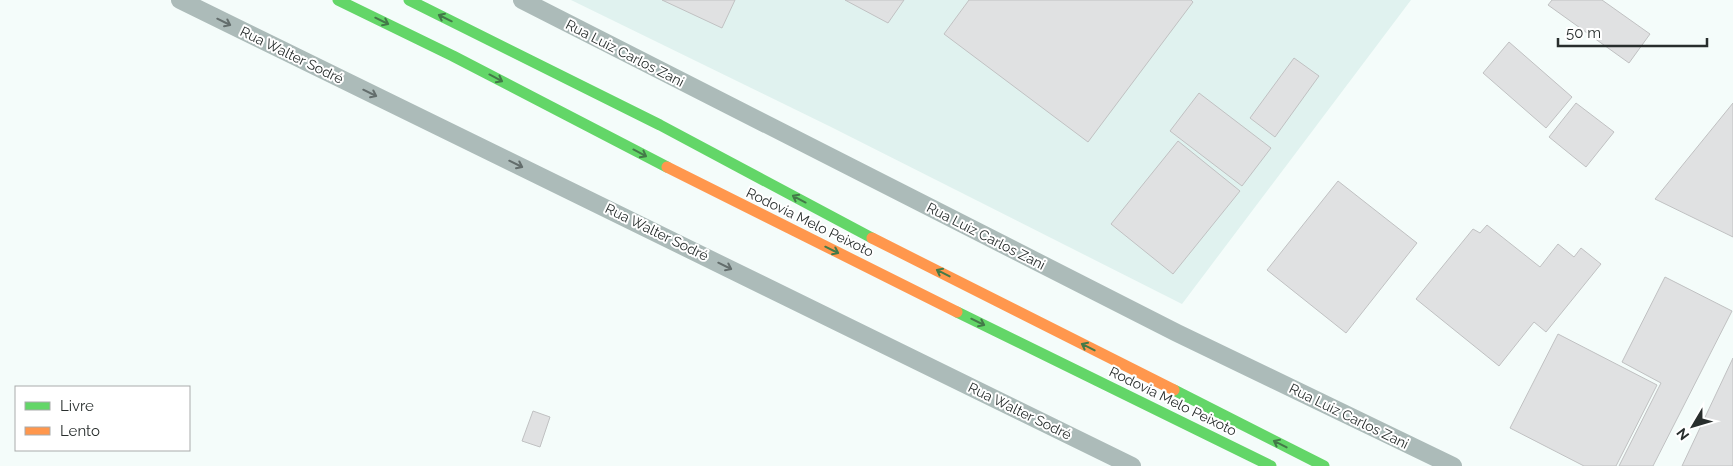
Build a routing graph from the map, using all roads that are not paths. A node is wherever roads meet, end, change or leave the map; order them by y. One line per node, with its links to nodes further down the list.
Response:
1 (180, 0): 5 (street, Rua Walter Sodré, one-way to 5)
2 (338, 0): 6 (main road, Rodovia Melo Peixoto, one-way to 6)
3 (409, 0): 7 (main road, Rodovia Melo Peixoto, one-way to 3)
4 (526, 1): 8 (street, Rua Luiz Carlos Zani)
5 (1132, 466)
6 (1271, 466)
7 (1324, 466)
8 (1454, 466)

